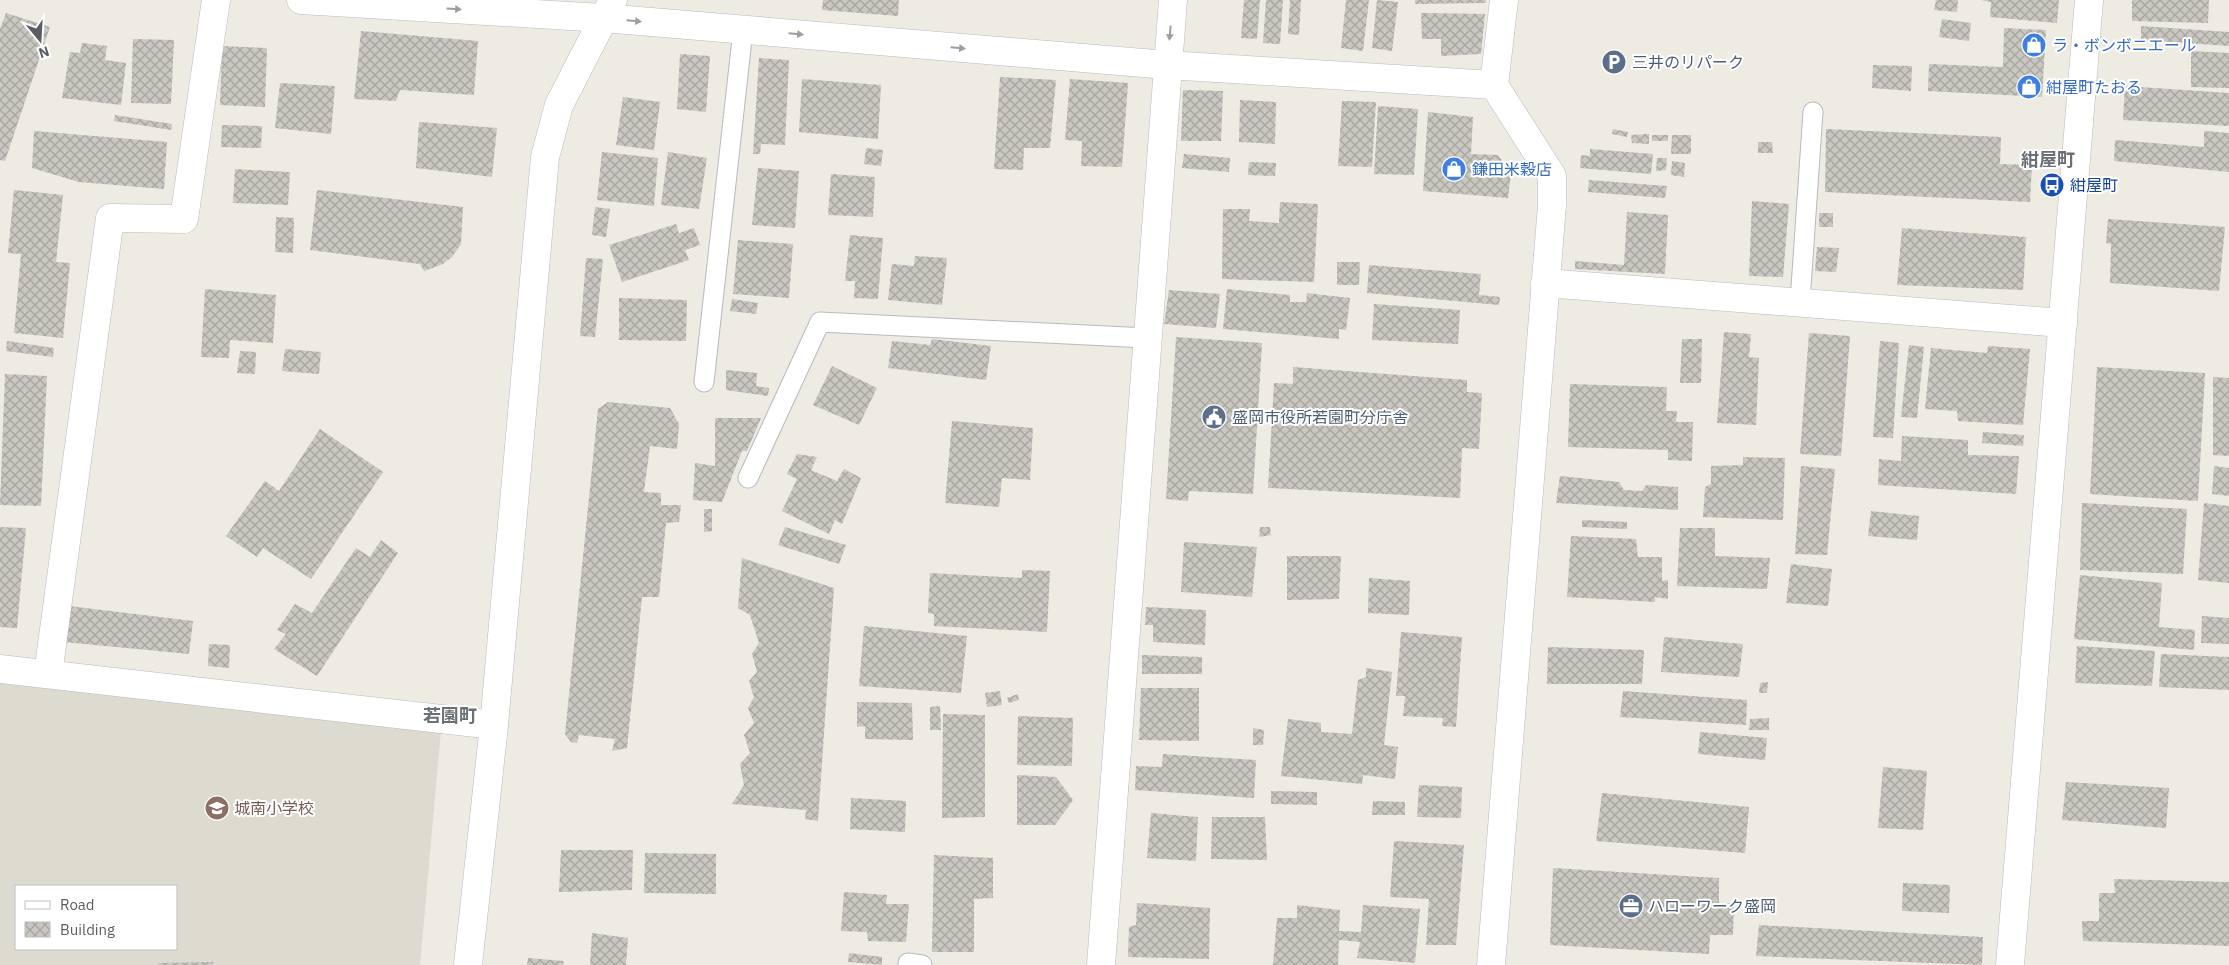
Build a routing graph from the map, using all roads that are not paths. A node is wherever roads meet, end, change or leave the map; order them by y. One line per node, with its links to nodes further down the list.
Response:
1 (216, 0): 18 (street)
2 (301, 0): 6 (street, one-way to 6)
3 (1173, 0): 8 (street, one-way to 8)
4 (1504, 0): 9 (street)
5 (2089, 0): 13 (street)
6 (608, 9): 7 (street, one-way to 7); 19 (street)
7 (743, 30): 8 (street, one-way to 8); 15 (lane)
8 (1167, 65): 9 (street); 14 (street)
9 (1494, 85): 11 (street)
10 (1813, 112): 12 (lane)
11 (1545, 283): 12 (street); 22 (street)
12 (1800, 302): 13 (street)
13 (2063, 323): 23 (street)
14 (1147, 338): 16 (lane); 21 (street)
15 (704, 382)
16 (748, 478)
17 (0, 669): 18 (street)
18 (48, 674): 19 (street)
19 (494, 725): 20 (street)
20 (468, 965)
21 (1101, 965)
22 (1491, 965)
23 (2010, 965)

